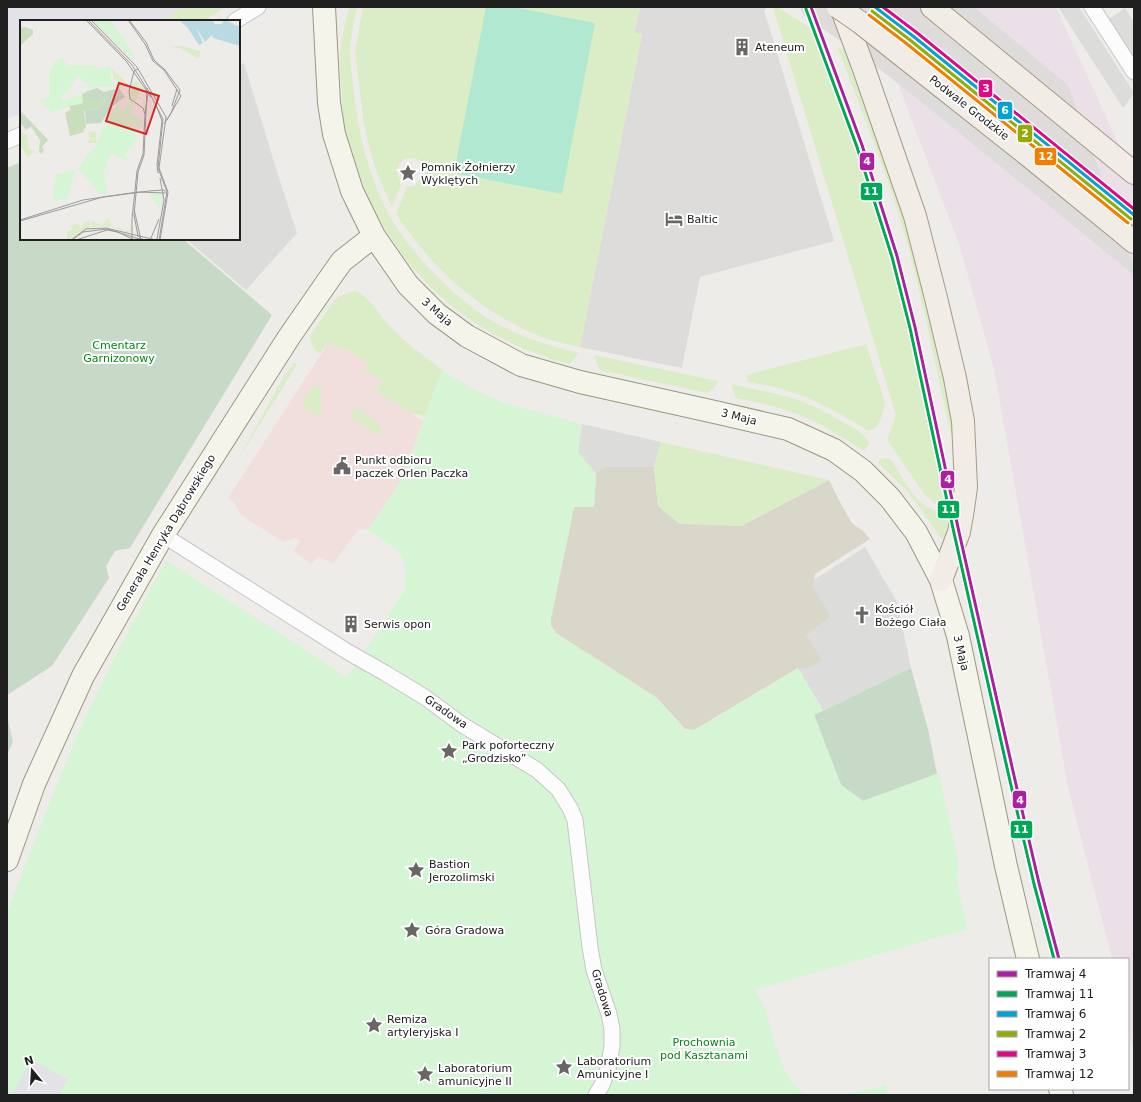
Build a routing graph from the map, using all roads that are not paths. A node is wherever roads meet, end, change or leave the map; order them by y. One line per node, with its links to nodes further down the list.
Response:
1 (258, 7): 6 (street)
2 (324, 7): 11 (main road, 3 Maja)
3 (840, 7): 12 (main road, Podwale Grodzkie, bridge); 14 (main road)
4 (932, 7): 10 (main road)
5 (1092, 7): 7 (street)
6 (237, 20)
7 (1134, 72)
8 (20, 135): 9 (street)
9 (7, 141)
10 (1134, 173)
11 (374, 236): 13 (main road, Generała Henryka Dąbrowskiego); 14 (main road, 3 Maja)
12 (1128, 237)
13 (162, 535): 15 (main road, Generała Henryka Dąbrowskiego); 17 (street, Gradowa)
14 (941, 580): 16 (main road, 3 Maja)
15 (7, 860)
16 (1028, 958)
17 (596, 1095)

